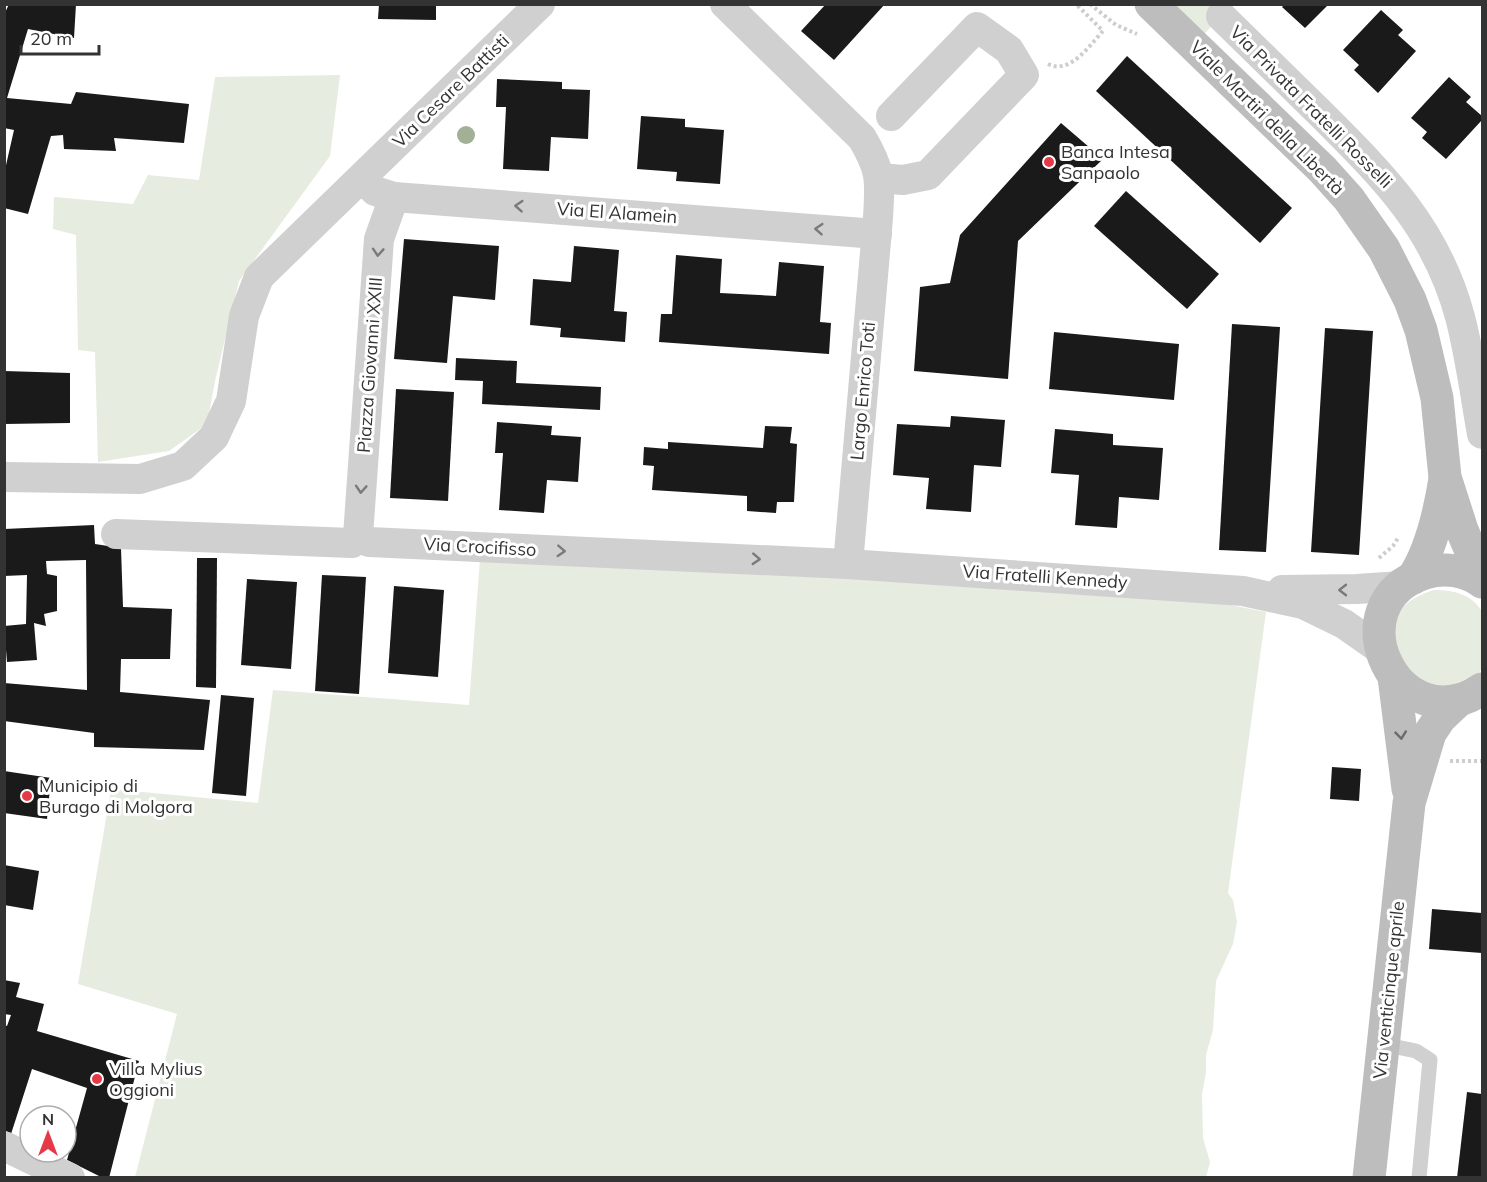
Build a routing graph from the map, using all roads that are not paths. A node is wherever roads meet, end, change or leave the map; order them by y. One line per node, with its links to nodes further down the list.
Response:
1 (540, 4): 6 (street, Via Cesare Battisti)
2 (724, 4): 7 (street)
3 (1151, 4): 12 (street, Viale Martiri della Libertà)
4 (1221, 16): 10 (street, Via Privata Fratelli Rosselli)
5 (891, 116): 7 (street)
6 (362, 178): 8 (street, Via El Alamein); 11 (street, Via Cesare Battisti)
7 (880, 178): 9 (street, Largo Enrico Toti)
8 (394, 196): 9 (street, Via El Alamein, one-way to 8); 14 (street, Piazza Giovanni XXIII, one-way to 14)
9 (878, 226): 15 (street, Largo Enrico Toti)
10 (1482, 434)
11 (4, 477)
12 (1445, 477): 16 (street, Viale Martiri della Libertà); 17 (street, Viale Martiri della Libertà)
13 (117, 534): 14 (street, Via Crocifisso)
14 (358, 536): 15 (street, Via Crocifisso, one-way to 15)
15 (848, 564): 19 (street, Via Fratelli Kennedy)
16 (1482, 577)
17 (1407, 582): 18 (street); 19 (street, Via Fratelli Kennedy, one-way to 19); 20 (street, Viale Martiri della Libertà)
18 (1482, 582)
19 (1243, 591): 20 (street, Via Fratelli Kennedy)
20 (1388, 663): 21 (street); 22 (street, Via venticinque aprile, one-way to 22)
21 (1471, 694): 22 (street, Via venticinque aprile)
22 (1409, 803): 23 (street, Via venticinque aprile)
23 (1382, 1044): 26 (street, Via venticinque aprile); 27 (lane)
24 (4, 1146): 25 (street)
25 (70, 1178)
26 (1369, 1178)
27 (1419, 1178)

